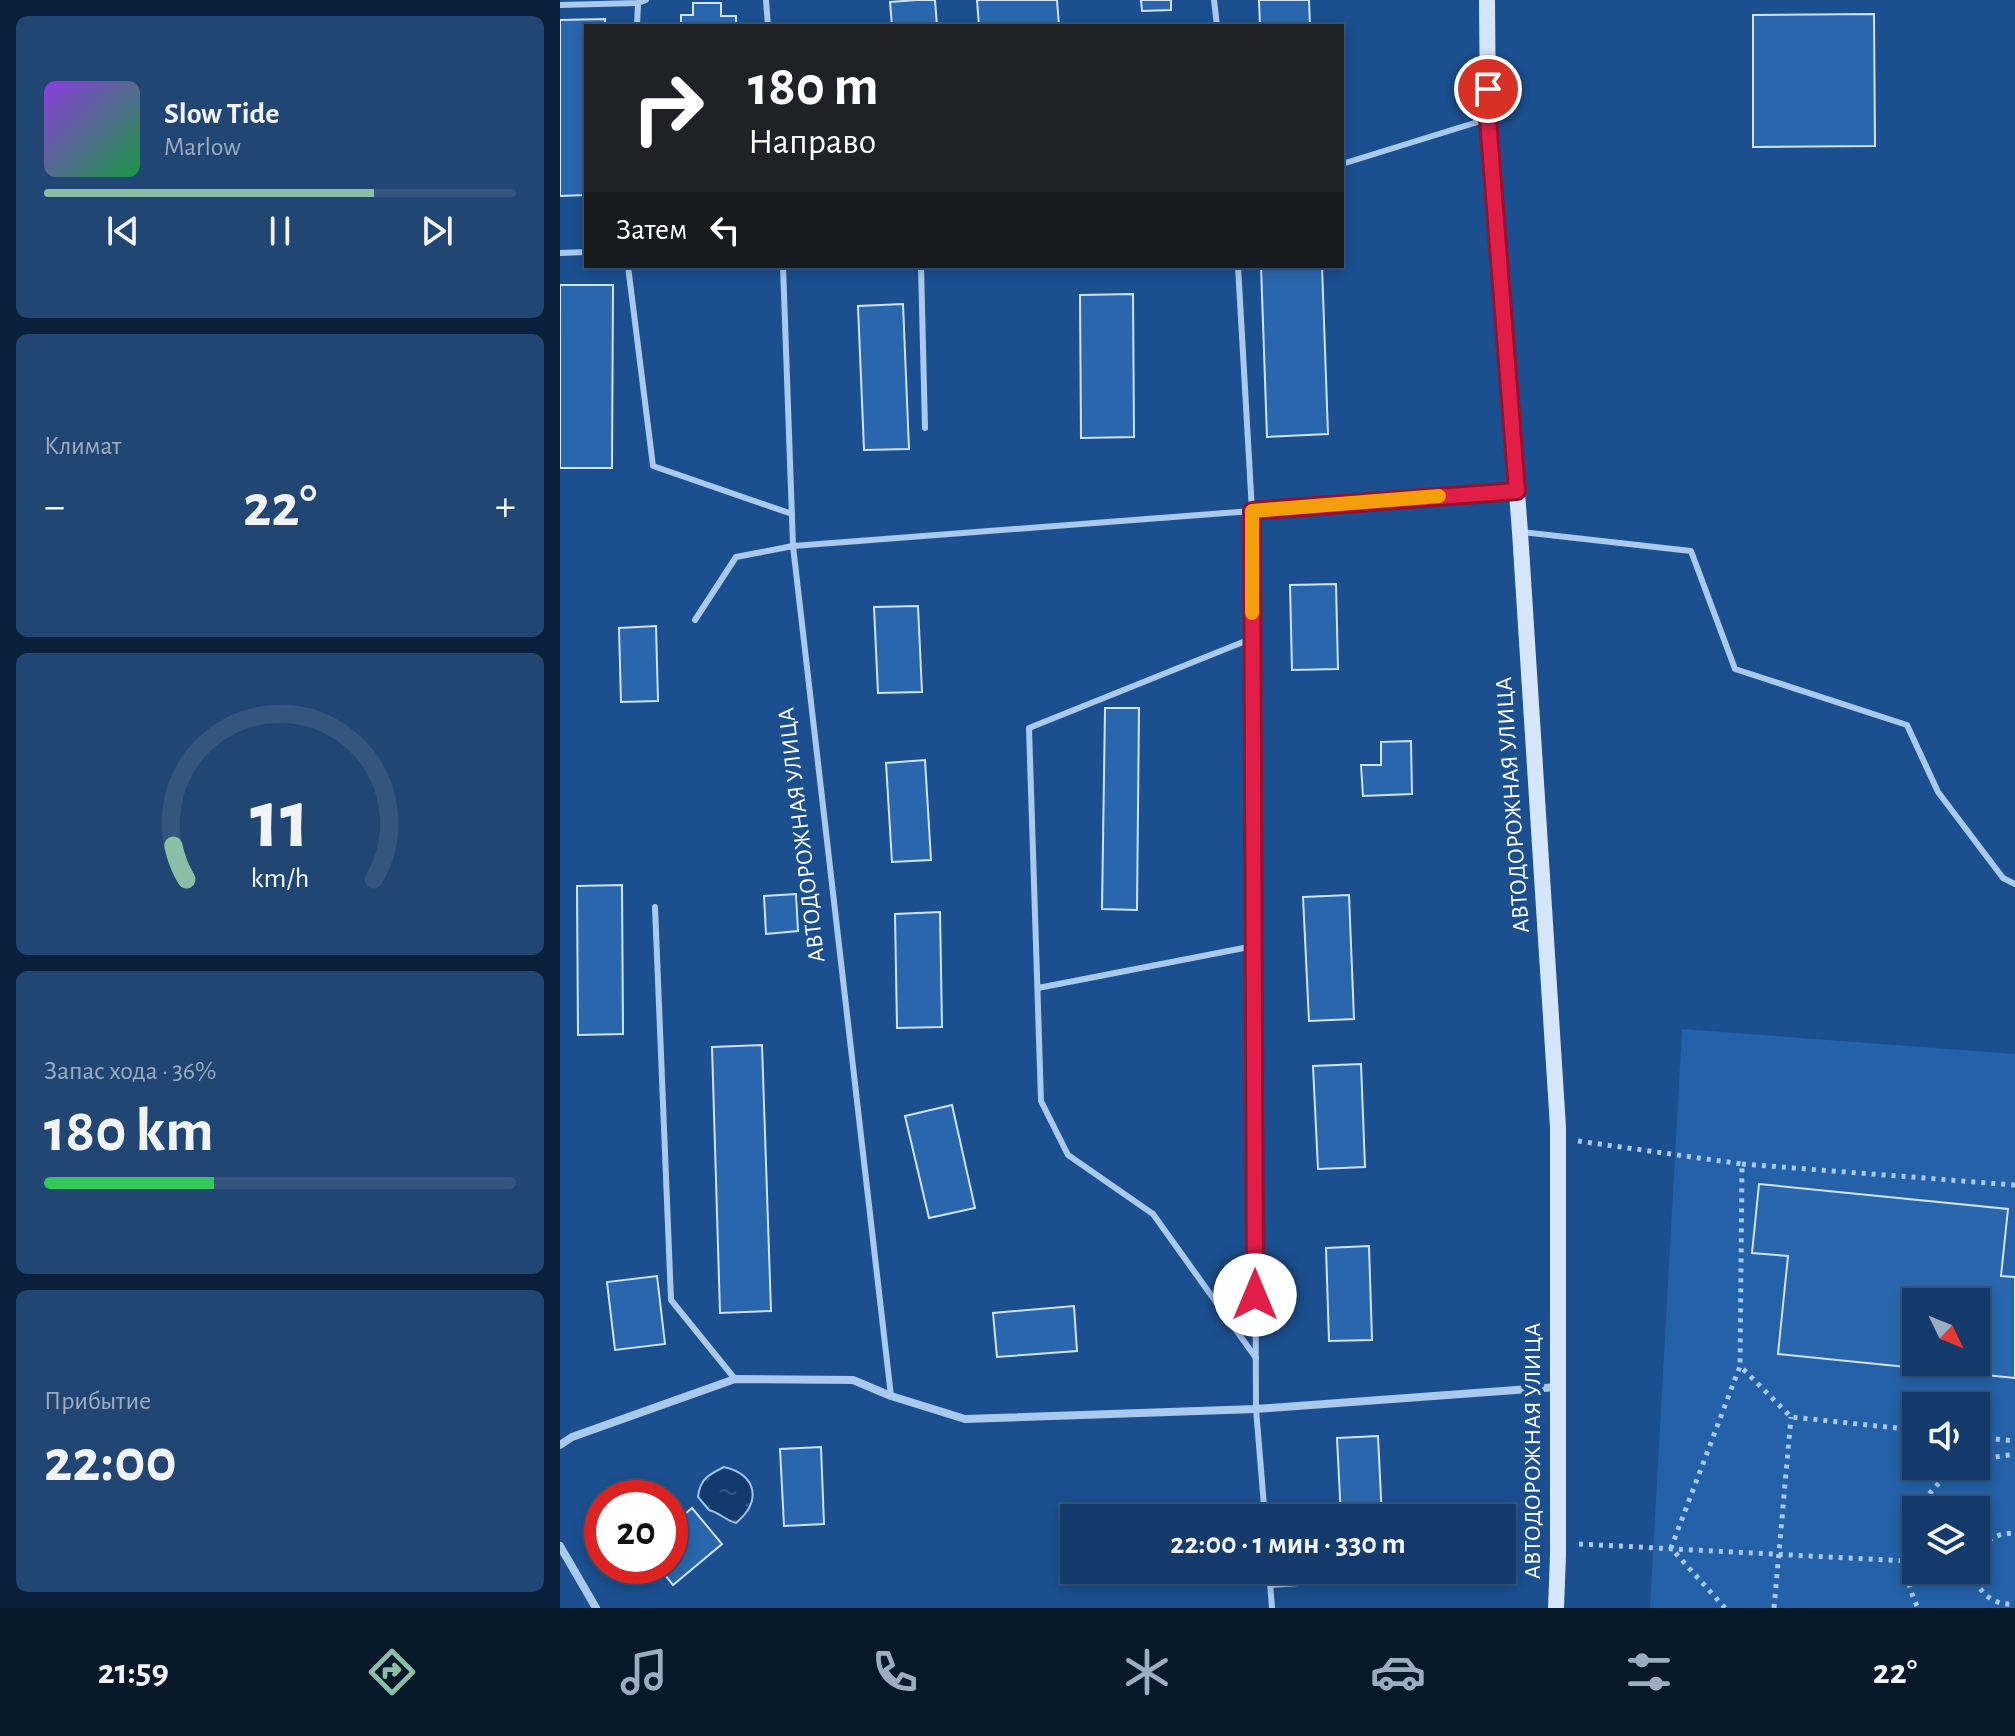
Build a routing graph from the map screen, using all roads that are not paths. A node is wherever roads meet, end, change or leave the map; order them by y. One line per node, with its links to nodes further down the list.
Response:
1 (646, 0): 5 (lane)
2 (766, 0): 8 (lane)
3 (1214, 0): 9 (lane)
4 (1487, 0): 10 (main road, АВТОДОРОЖНАЯ УЛИЦА)
5 (638, 3): 6 (lane); 7 (lane)
6 (560, 5)
7 (637, 24)
8 (768, 24)
9 (1217, 24)
10 (1488, 119): 11 (lane); 19 (main road, АВТОДОРОЖНАЯ УЛИЦА)
11 (1344, 163)
12 (584, 252): 13 (lane)
13 (560, 253)
14 (628, 268): 21 (lane)
15 (783, 268): 21 (lane, АВТОДОРОЖНАЯ УЛИЦА)
16 (921, 268): 18 (lane)
17 (1238, 268): 20 (lane)
18 (925, 428)
19 (1517, 491): 20 (lane); 22 (main road, АВТОДОРОЖНАЯ УЛИЦА)
20 (1252, 511): 23 (lane); 25 (lane)
21 (792, 514): 23 (lane, АВТОДОРОЖНАЯ УЛИЦА)
22 (1520, 532): 26 (lane); 32 (main road, АВТОДОРОЖНАЯ УЛИЦА)
23 (793, 546): 24 (lane); 33 (lane, АВТОДОРОЖНАЯ УЛИЦА)
24 (695, 620)
25 (1253, 638): 28 (lane); 29 (lane)
26 (2015, 884)
27 (655, 907): 31 (lane)
28 (1254, 946): 29 (lane); 30 (lane)
29 (1038, 988): 30 (lane)
30 (1256, 1358): 34 (lane)
31 (735, 1379): 33 (street); 35 (street)
32 (1558, 1387): 34 (street); 42 (main road, АВТОДОРОЖНАЯ УЛИЦА)
33 (891, 1396): 34 (street)
34 (1256, 1409): 36 (lane)
35 (560, 1445)
36 (1264, 1504)
37 (560, 1546): 40 (street)
38 (1284, 1584): 39 (lane)
39 (1270, 1585): 41 (lane)
40 (596, 1608)
41 (1272, 1608)
42 (1556, 1608)

